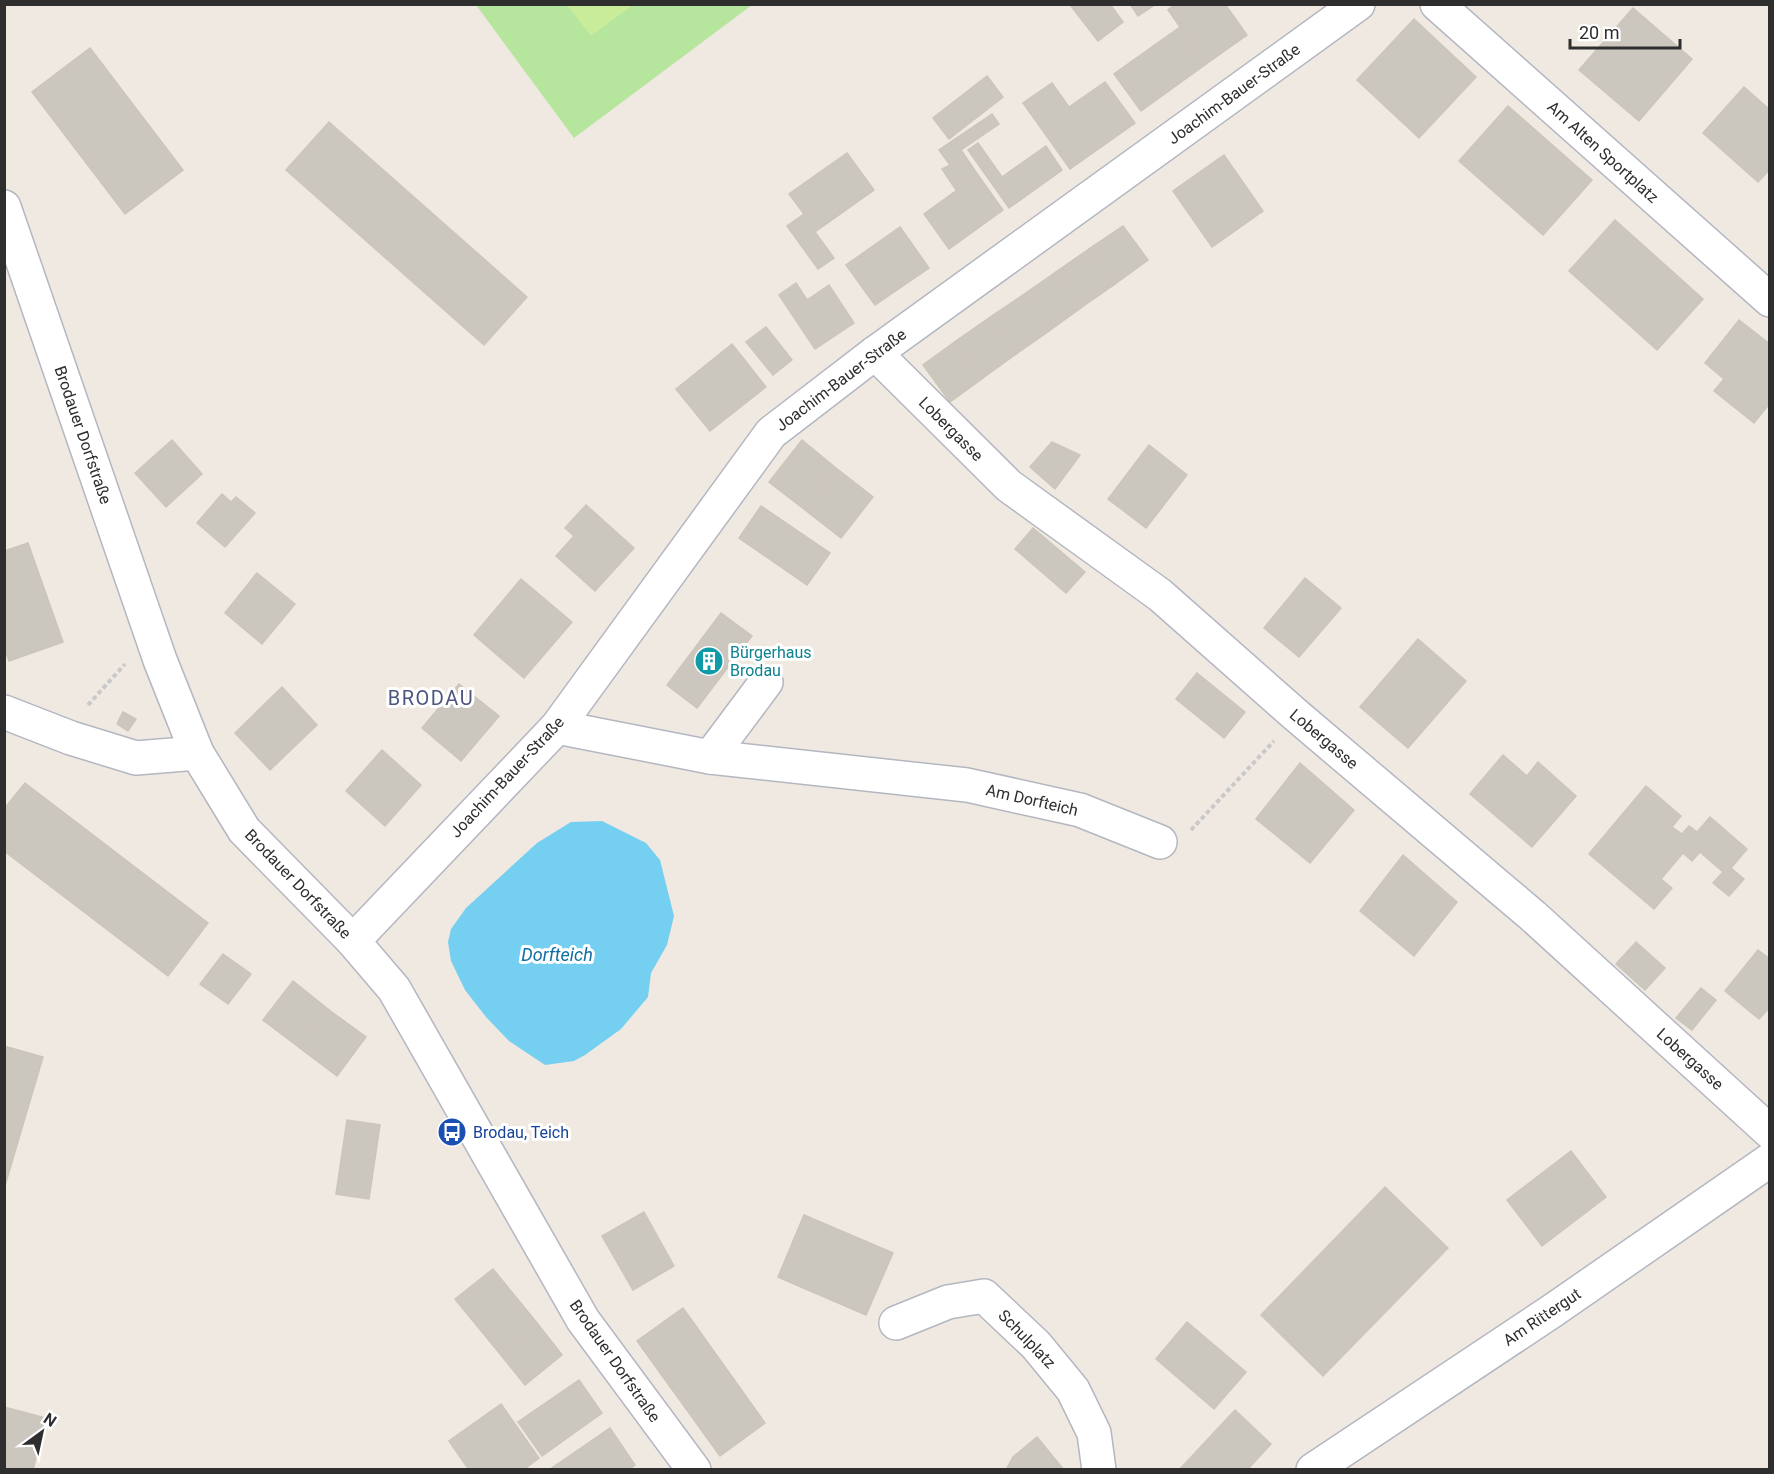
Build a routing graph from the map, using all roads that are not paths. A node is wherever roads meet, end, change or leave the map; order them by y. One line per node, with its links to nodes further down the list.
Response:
1 (1358, 4): 5 (street, Joachim-Bauer-Straße)
2 (1437, 4): 4 (street, Am Alten Sportplatz)
3 (4, 207): 9 (street, Brodauer Dorfstraße)
4 (1770, 300)
5 (875, 352): 8 (street, Joachim-Bauer-Straße); 13 (street, Lobergasse)
6 (766, 682): 10 (street)
7 (4, 712): 9 (street)
8 (557, 727): 10 (street, Am Dorfteich); 12 (street, Joachim-Bauer-Straße)
9 (197, 753): 12 (street, Brodauer Dorfstraße)
10 (710, 757): 11 (street, Am Dorfteich)
11 (1160, 842)
12 (353, 941): 16 (street, Brodauer Dorfstraße)
13 (1770, 1132)
14 (1770, 1160): 18 (street, Am Rittergut)
15 (896, 1323): 17 (street, Schulplatz)
16 (693, 1470)
17 (1099, 1470)
18 (1313, 1470)

